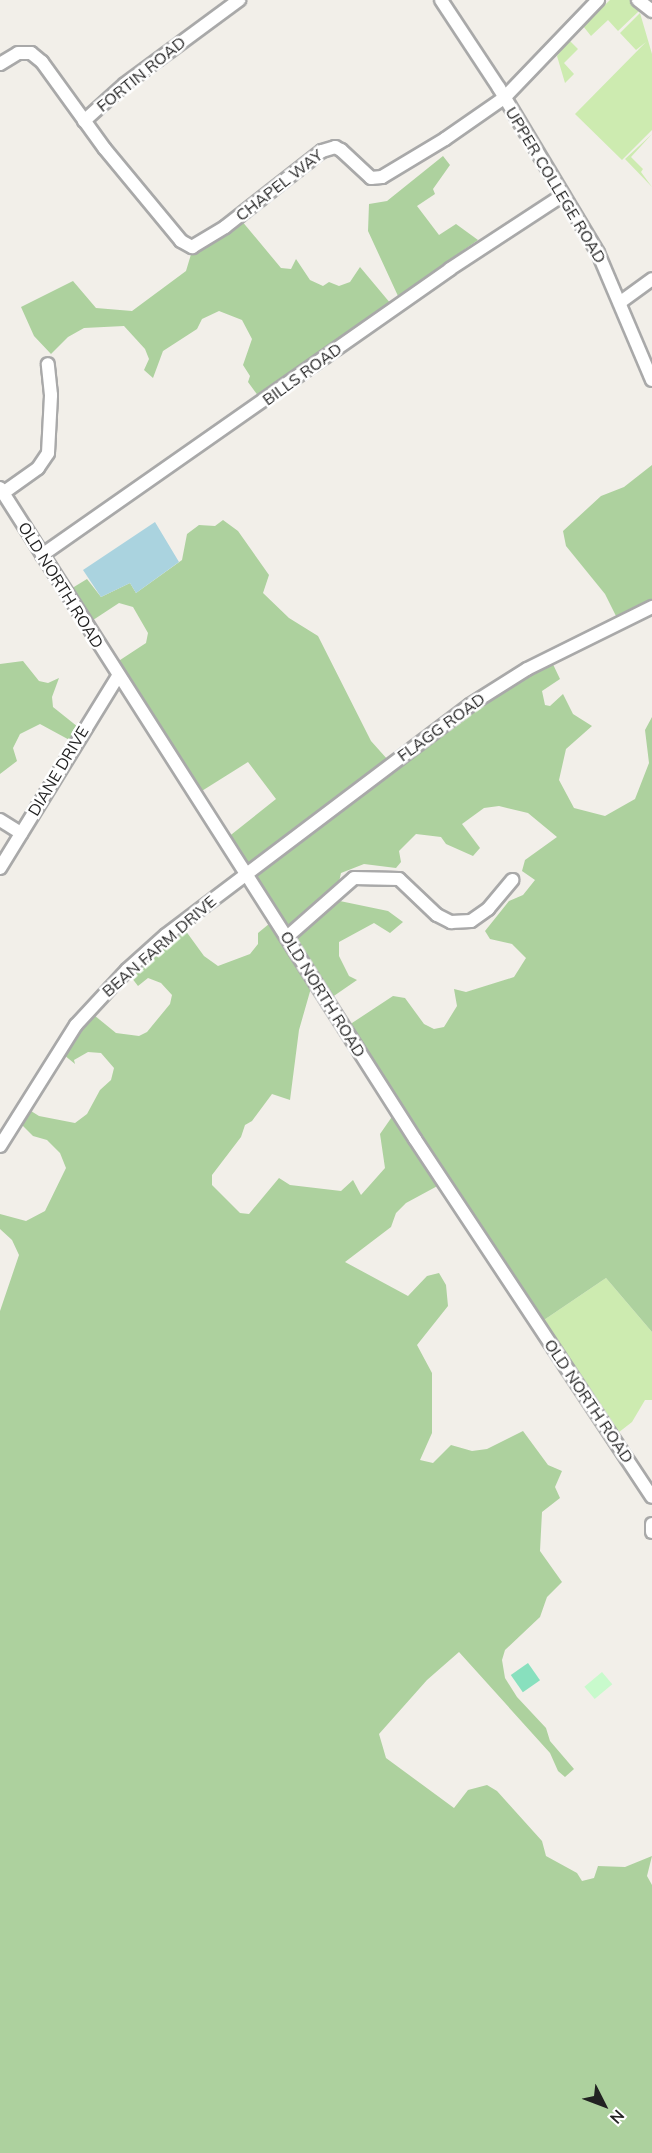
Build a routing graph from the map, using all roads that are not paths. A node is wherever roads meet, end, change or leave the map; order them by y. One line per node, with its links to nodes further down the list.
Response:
1 (239, 0): 8 (street, FORTIN ROAD)
2 (441, 0): 7 (street, UPPER COLLEGE ROAD)
3 (598, 0): 7 (street)
4 (638, 0): 5 (street)
5 (652, 11)
6 (0, 64): 8 (street, FORTIN ROAD)
7 (504, 98): 8 (street, CHAPEL WAY); 9 (street, UPPER COLLEGE ROAD)
8 (84, 121)
9 (563, 195): 11 (street, UPPER COLLEGE ROAD); 15 (street, BILLS ROAD)
10 (652, 279): 11 (street)
11 (622, 302): 13 (street, UPPER COLLEGE ROAD)
12 (48, 364): 14 (street)
13 (652, 380)
14 (2, 490): 15 (street, OLD NORTH ROAD)
15 (42, 555): 17 (street, OLD NORTH ROAD)
16 (652, 607): 21 (street, FLAGG ROAD)
17 (118, 676): 19 (street, DIANE DRIVE); 21 (street, OLD NORTH ROAD)
18 (0, 820): 19 (street)
19 (21, 832): 20 (street, DIANE DRIVE)
20 (0, 868)
21 (245, 872): 23 (street, OLD NORTH ROAD); 24 (street, BEAN FARM DRIVE)
22 (512, 880): 23 (street)
23 (287, 937): 25 (street, OLD NORTH ROAD)
24 (0, 1146)
25 (652, 1497)
26 (652, 1524): 27 (street)
27 (652, 1532)

